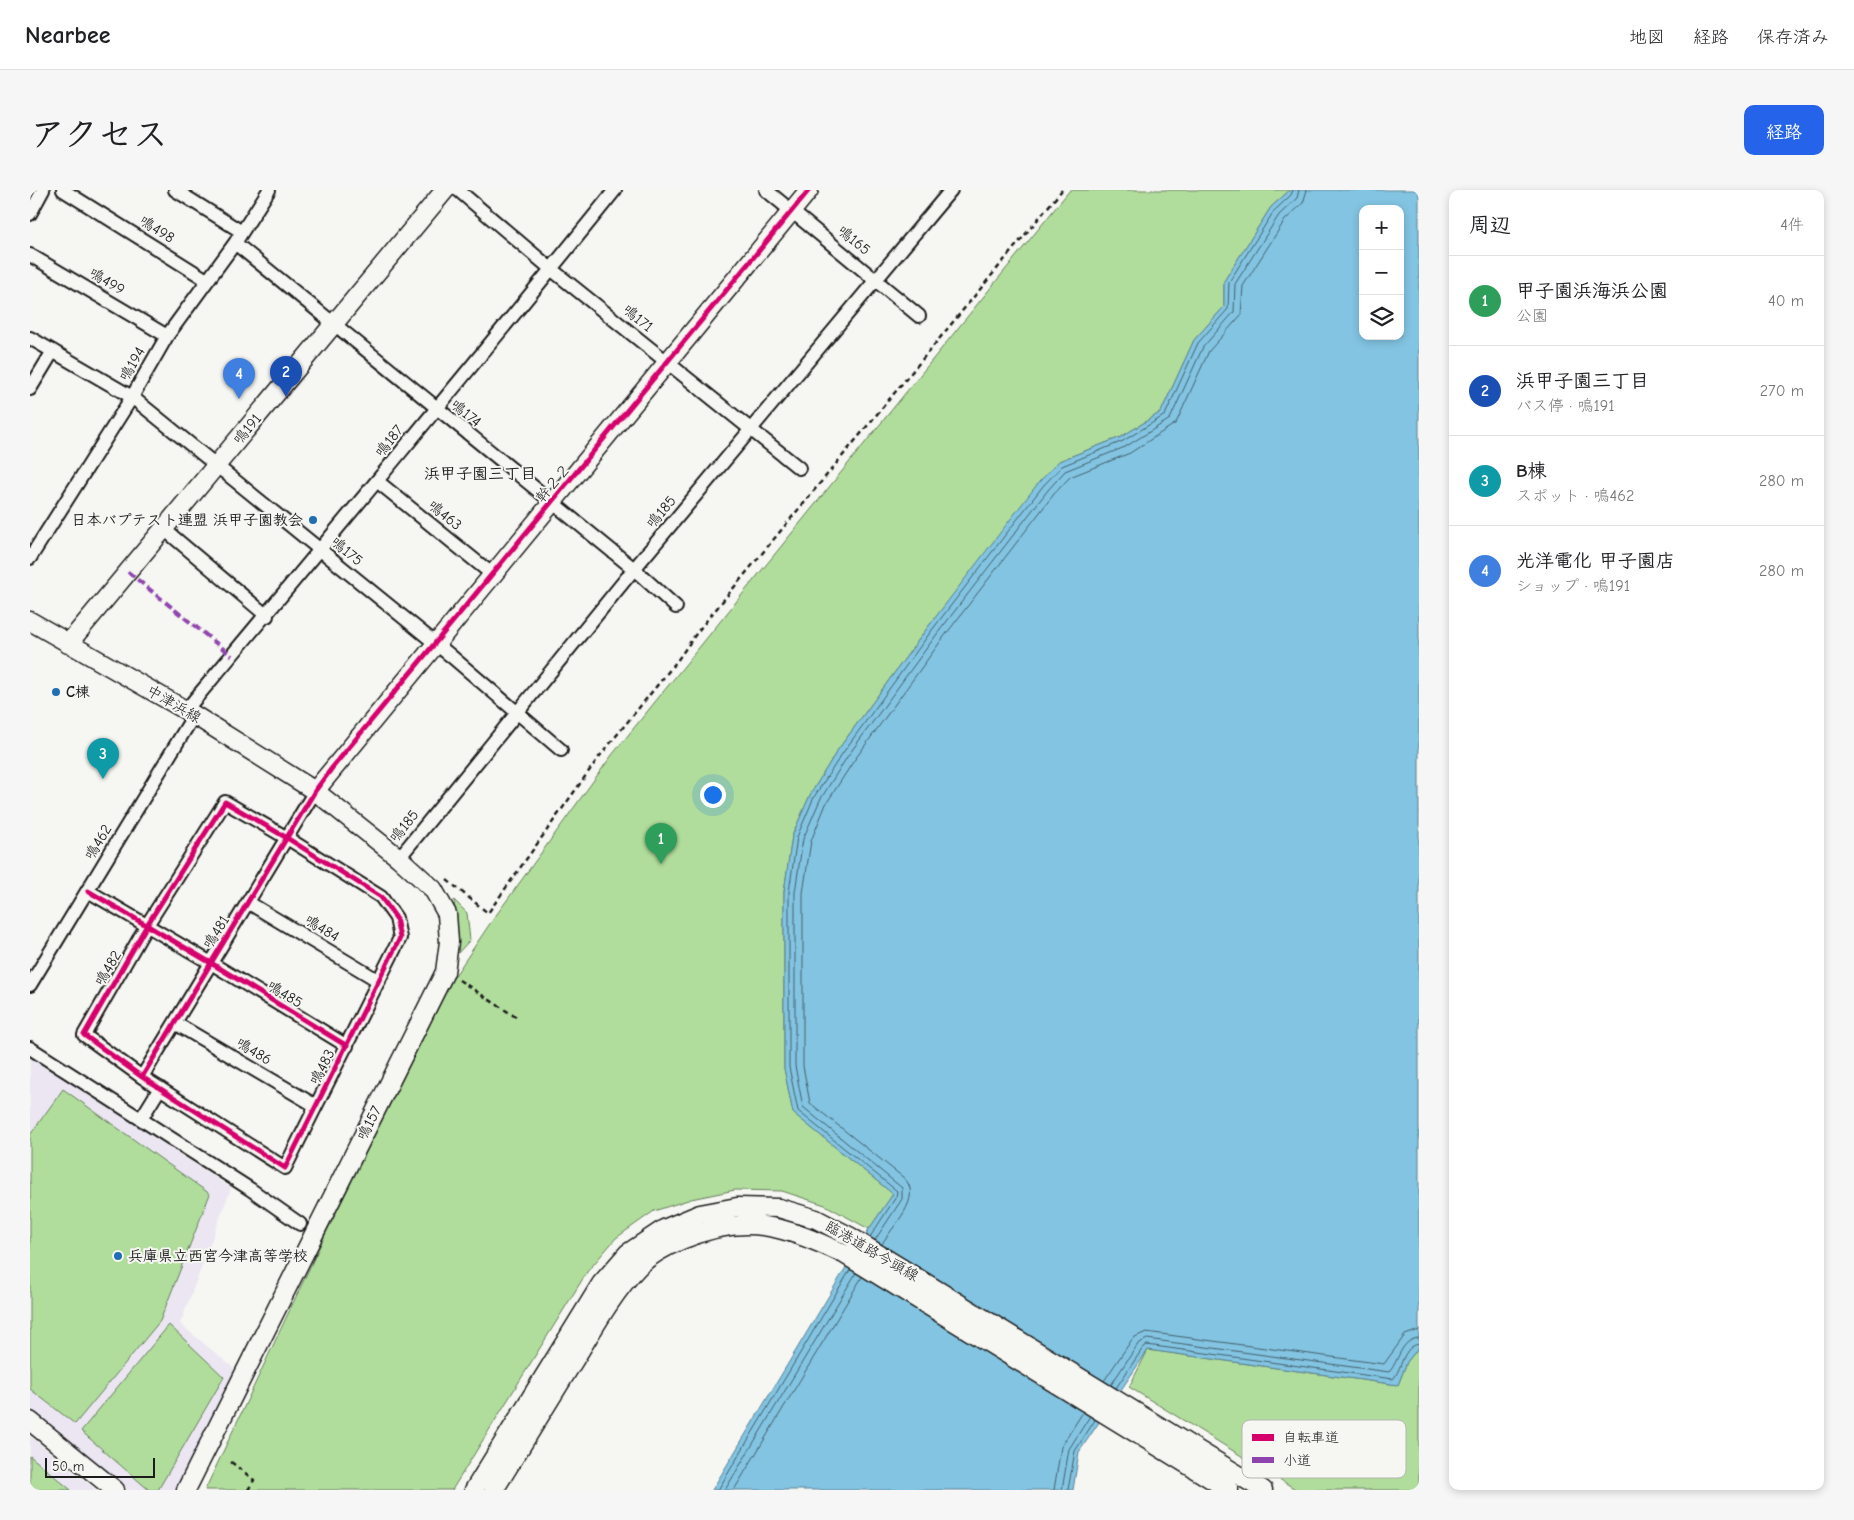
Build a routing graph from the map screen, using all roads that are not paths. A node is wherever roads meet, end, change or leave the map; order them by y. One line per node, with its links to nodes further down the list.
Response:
1 (43, 190): 12 (street)
2 (63, 190): 18 (street, 鳴498)
3 (175, 190): 13 (street)
4 (269, 190): 13 (street, 鳴194)
5 (445, 190): 20 (street, 鳴191)
6 (458, 190): 16 (street, 鳴171)
7 (615, 190): 16 (street, 鳴187)
8 (766, 190): 11 (street, 鳴165)
9 (809, 190): 11 (street, 幹２２)
10 (951, 190): 17 (street, 鳴185)
11 (791, 211): 17 (street, 鳴165); 24 (street, 幹２２)
12 (30, 214)
13 (242, 232): 14 (street, 鳴194)
14 (234, 243): 18 (street, 鳴194); 20 (street, 鳴174)
15 (30, 255): 21 (street, 鳴499)
16 (551, 268): 24 (street, 鳴171); 27 (street, 鳴187)
17 (877, 279): 19 (street, 鳴165); 28 (street, 鳴185)
18 (207, 280): 21 (street, 鳴194)
19 (919, 316)
20 (334, 325): 27 (street, 鳴174); 29 (street, 鳴191)
21 (167, 336): 26 (street, 鳴194)
22 (30, 338): 23 (street, 鳴175)
23 (53, 351): 25 (street); 26 (street, 鳴175)
24 (668, 363): 28 (street, 鳴171); 32 (street, 幹２２)
25 (30, 390)
26 (132, 397): 29 (street, 鳴175); 35 (street, 鳴194)
27 (435, 408): 31 (street, 鳴187); 32 (street, 鳴174)
28 (751, 431): 30 (street, 鳴171); 36 (street, 鳴185)
29 (217, 465): 33 (street, 鳴191); 34 (street, 鳴175)
30 (799, 468)
31 (378, 481): 34 (street, 鳴187); 37 (street, 鳴463)
32 (552, 504): 36 (street, 鳴174); 37 (street, 幹２２)
33 (164, 529): 39 (street); 41 (street, 鳴191)
34 (320, 551): 39 (street, 鳴187); 42 (street, 鳴175)
35 (30, 558)
36 (634, 569): 38 (street, 鳴174); 43 (street, 鳴185)
37 (493, 575): 42 (street, 幹２２)
38 (676, 607)
39 (267, 616): 44 (street, 鳴187)
40 (30, 622): 41 (street, 中津浜線)
41 (68, 644): 44 (street, 中津浜線)
42 (435, 644): 43 (street, 鳴175); 46 (street, 幹２２)
43 (517, 711): 45 (street, 鳴175); 48 (street, 鳴185)
44 (190, 712): 46 (street, 中津浜線); 49 (street, 鳴462)
45 (561, 750)
46 (314, 791): 47 (street, 鳴481); 48 (street, 鳴157)
47 (287, 838): 50 (street, 鳴481); 51 (street, 鳴482); 53 (street, 鳴483)
48 (399, 858): 66 (street, 鳴157)
49 (88, 891): 51 (street, 鳴481); 54 (street, 鳴462)
50 (249, 903): 52 (street, 鳴481); 53 (street, 鳴484)
51 (148, 925): 52 (street, 鳴481); 58 (street, 鳴482)
52 (211, 963): 55 (street); 56 (street, 鳴485)
53 (379, 981): 56 (street, 鳴483)
54 (30, 985)
55 (175, 1023): 58 (street); 60 (street, 鳴486)
56 (347, 1046): 60 (street, 鳴483)
57 (30, 1048): 61 (street)
58 (142, 1077): 59 (street, 鳴483)
59 (160, 1088): 60 (street, 鳴483); 61 (street)
60 (316, 1106)
61 (141, 1119): 62 (street)
62 (300, 1224)
63 (1118, 1410): 67 (street, 臨港道路今頭線); 68 (street, 臨港道路今頭線); 69 (street, 臨港道路今頭線); 70 (street, 臨港道路今頭線)
64 (30, 1421): 65 (street)
65 (114, 1490)
66 (186, 1490)
67 (474, 1490)
68 (494, 1490)
69 (1229, 1490)
70 (1263, 1490)

